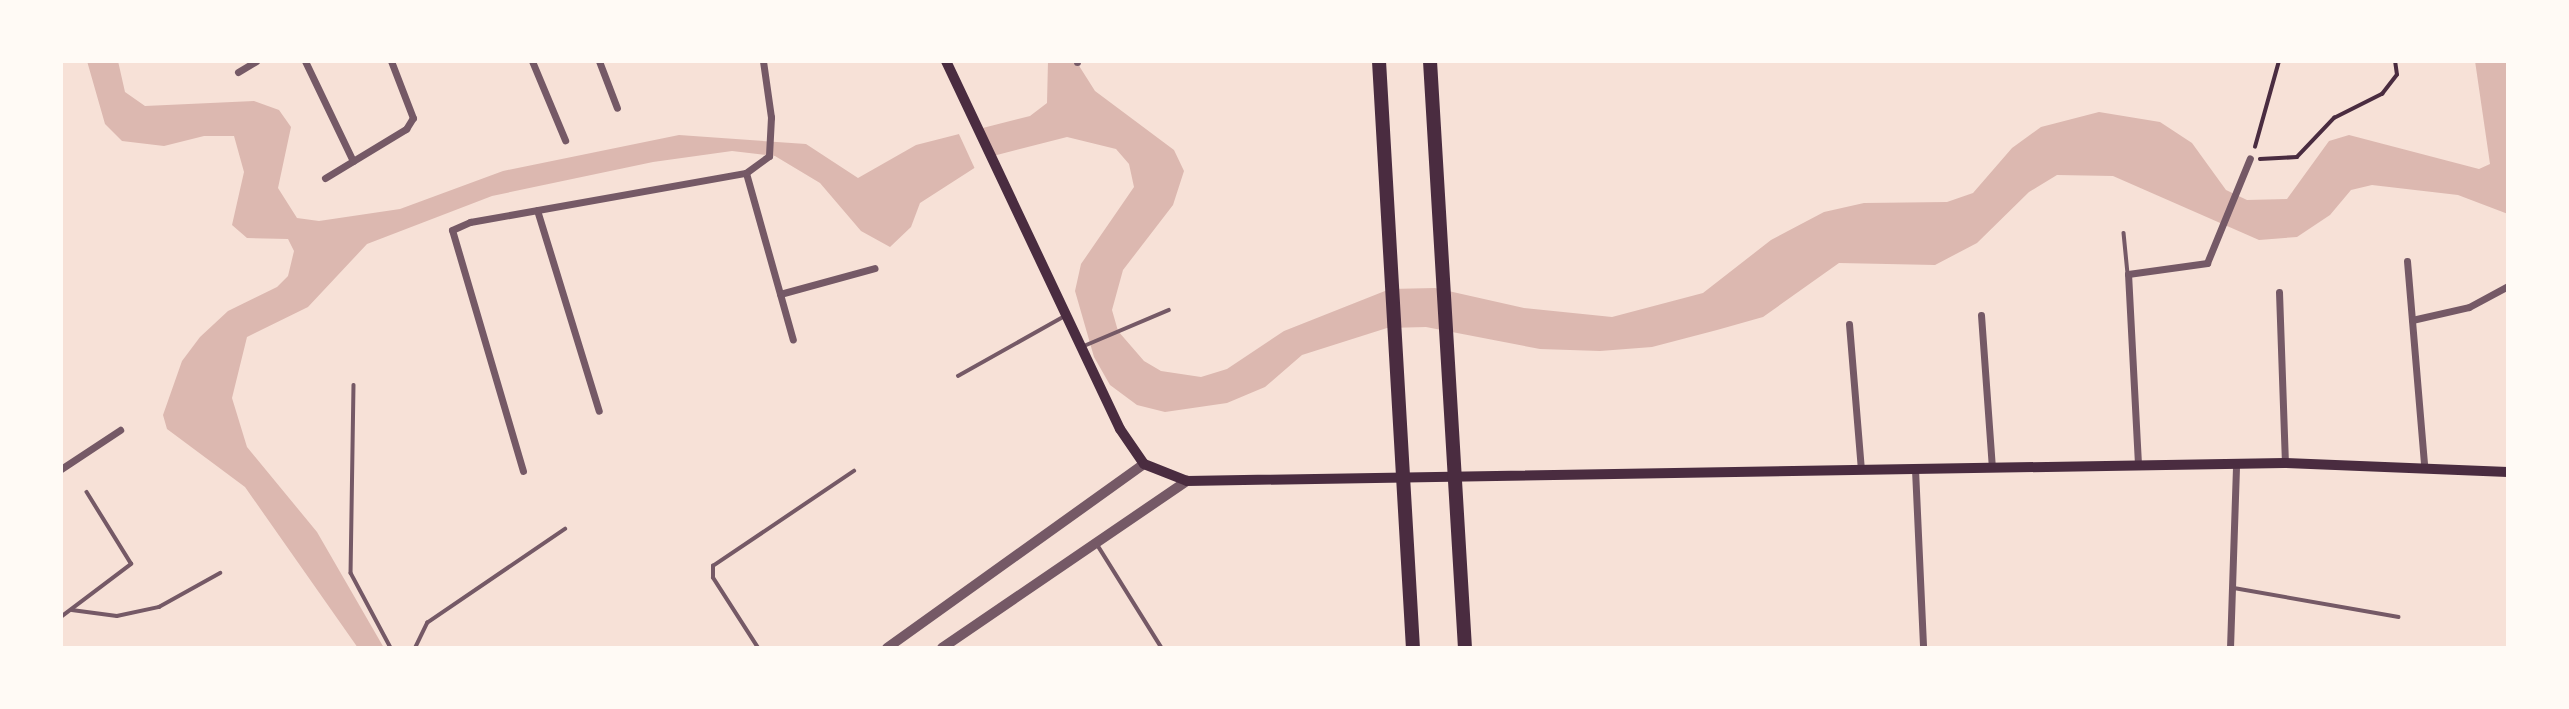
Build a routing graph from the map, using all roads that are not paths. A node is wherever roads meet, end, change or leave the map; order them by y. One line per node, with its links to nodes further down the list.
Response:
1 (256, 61): 10 (street)
2 (304, 61): 14 (street)
3 (391, 61): 14 (street)
4 (532, 61): 12 (street)
5 (599, 61): 11 (street)
6 (762, 61): 15 (street)
7 (946, 61): 27 (main road)
8 (1379, 61): 63 (highway)
9 (1430, 61): 64 (highway)
10 (238, 72)
11 (617, 108)
12 (565, 140)
13 (2250, 158): 21 (street)
14 (353, 161): 16 (street)
15 (746, 173): 17 (street); 24 (street)
16 (325, 178)
17 (537, 210): 34 (street); 45 (street)
18 (2124, 233): 21 (lane)
19 (2407, 261): 28 (street)
20 (875, 268): 24 (street)
21 (2128, 274): 38 (street)
22 (2508, 286): 28 (street)
23 (2279, 292): 36 (street)
24 (780, 294): 30 (street)
25 (1169, 310): 31 (lane)
26 (1981, 314): 41 (street)
27 (1063, 317): 31 (main road); 32 (lane)
28 (2412, 320): 39 (street)
29 (1849, 324): 44 (street)
30 (793, 340)
31 (1079, 348): 37 (main road)
32 (958, 376)
33 (354, 385): 57 (lane)
34 (599, 411)
35 (120, 430): 42 (street)
36 (2285, 463): 39 (main road); 40 (main road)
37 (1144, 464): 48 (main road); 60 (street)
38 (2138, 464): 40 (main road); 41 (main road)
39 (2424, 464): 47 (main road)
40 (2236, 466): 53 (street)
41 (1992, 467): 43 (main road)
42 (61, 469)
43 (1915, 469): 44 (main road); 65 (street)
44 (1861, 470): 48 (main road)
45 (523, 471)
46 (854, 471): 59 (lane)
47 (2508, 472)
48 (1187, 481): 51 (street)
49 (87, 493): 54 (lane)
50 (565, 529): 58 (lane)
51 (1094, 540): 61 (street); 62 (lane)
52 (220, 573): 54 (lane)
53 (2232, 588): 56 (lane); 66 (street)
54 (72, 610): 55 (lane)
55 (61, 617)
56 (2398, 617)
57 (391, 648)
58 (415, 648)
59 (758, 648)
60 (887, 648)
61 (942, 648)
62 (1162, 648)
63 (1412, 648)
64 (1465, 648)
65 (1923, 648)
66 (2230, 648)

